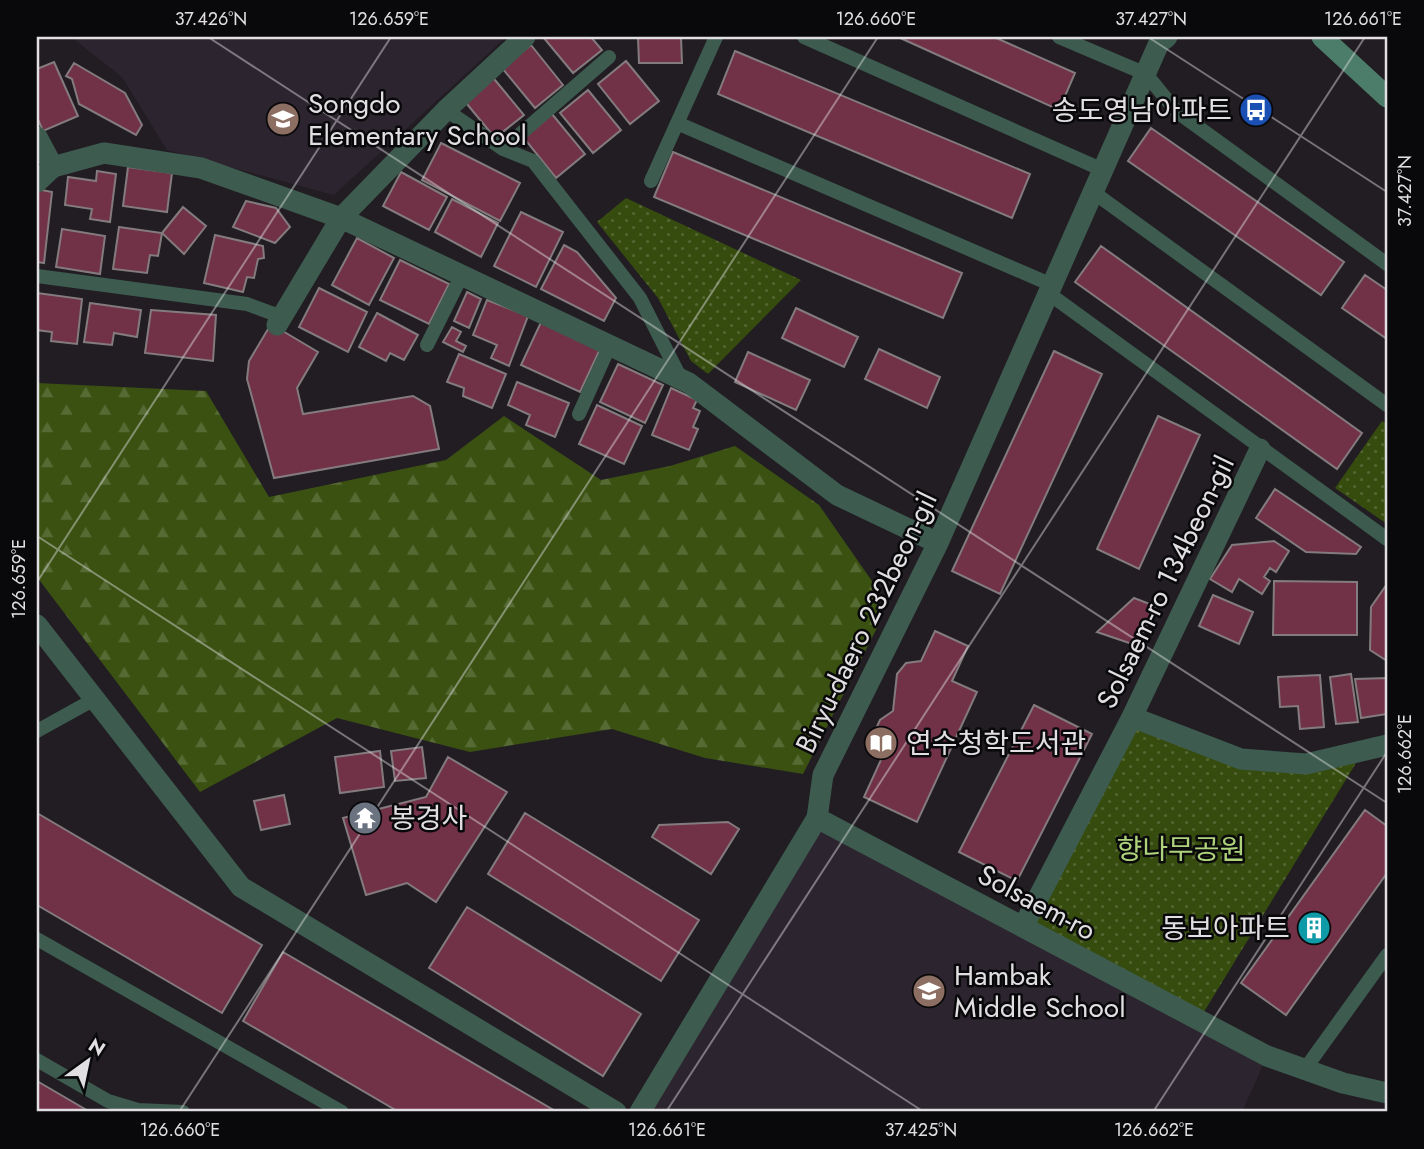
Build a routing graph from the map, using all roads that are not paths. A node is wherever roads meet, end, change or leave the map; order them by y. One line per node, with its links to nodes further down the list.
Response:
1 (525, 37): 10 (street)
2 (716, 37): 11 (lane)
3 (804, 37): 15 (lane)
4 (1059, 37): 8 (lane)
5 (1167, 37): 8 (street, Biryu-daero 232beon-gil)
6 (1322, 37): 9 (main road)
7 (609, 57): 13 (lane)
8 (1146, 74): 15 (street, Biryu-daero 232beon-gil); 20 (lane)
9 (1387, 97)
10 (446, 110): 13 (lane); 19 (street)
11 (677, 123): 17 (lane); 23 (lane)
12 (37, 137): 14 (street)
13 (503, 149): 27 (lane)
14 (53, 167): 16 (street); 19 (street)
15 (1102, 170): 18 (street, Biryu-daero 232beon-gil)
16 (37, 181)
17 (651, 181)
18 (1093, 192): 23 (street, Biryu-daero 232beon-gil); 28 (lane)
19 (341, 218): 21 (street); 24 (street)
20 (1387, 264)
21 (462, 275): 25 (lane); 26 (street)
22 (37, 276): 24 (lane)
23 (1050, 289): 30 (lane); 32 (street, Biryu-daero 232beon-gil)
24 (280, 321)
25 (427, 345)
26 (610, 345): 27 (street); 29 (lane)
27 (681, 379): 32 (street)
28 (1387, 405)
29 (579, 414)
30 (1260, 449): 31 (lane); 35 (street, Solsaem-ro 134beon-gil)
31 (1387, 539)
32 (938, 543): 38 (street, Biryu-daero 232beon-gil)
33 (37, 625): 34 (street)
34 (93, 700): 36 (lane); 47 (street)
35 (1132, 717): 37 (street); 39 (street, Solsaem-ro 134beon-gil)
36 (37, 731)
37 (1387, 745)
38 (817, 818): 39 (street, Solsaem-ro); 48 (street, Biryu-daero 232beon-gil)
39 (1023, 927): 43 (street, Solsaem-ro)
40 (37, 939): 46 (lane)
41 (1387, 955): 43 (lane)
42 (37, 1059): 45 (lane)
43 (1305, 1069): 44 (street, Solsaem-ro)
44 (1387, 1093)
45 (183, 1112)
46 (342, 1112)
47 (616, 1112)
48 (640, 1112)

